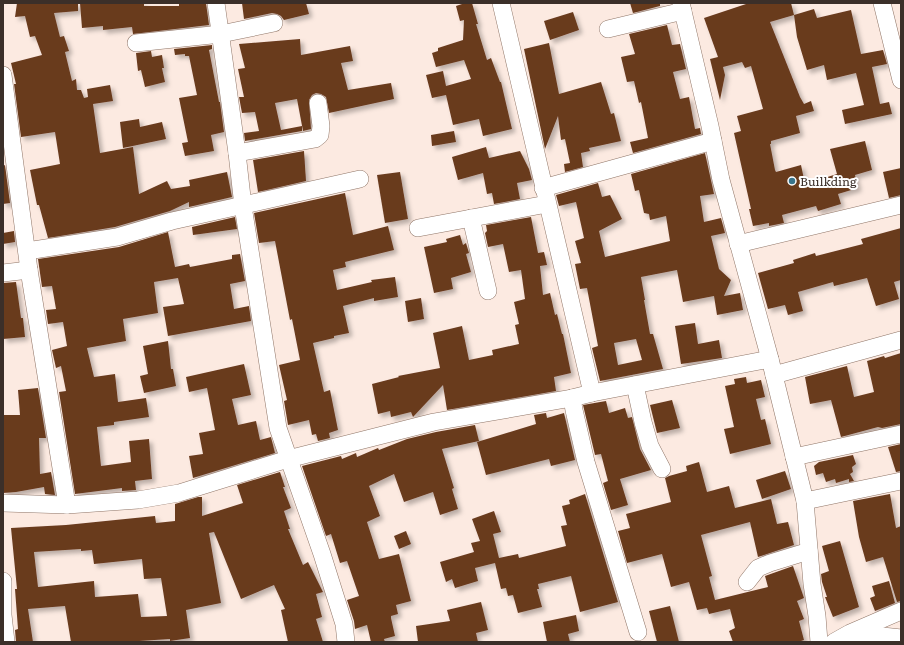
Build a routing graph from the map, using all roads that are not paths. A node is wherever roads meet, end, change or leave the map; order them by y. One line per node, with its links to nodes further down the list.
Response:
1 (216, 3): 7 (street)
2 (501, 3): 15 (street)
3 (882, 3): 10 (street)
4 (682, 7): 6 (street); 12 (street)
5 (274, 23): 7 (street)
6 (608, 29)
7 (221, 34): 8 (street); 13 (street)
8 (136, 43)
9 (3, 75): 21 (street)
10 (901, 80)
11 (318, 103): 13 (street)
12 (713, 141): 15 (street); 20 (street)
13 (237, 153): 17 (street)
14 (360, 179): 17 (street)
15 (545, 196): 18 (street); 28 (street)
16 (901, 205): 20 (street)
17 (243, 206): 21 (street); 32 (street)
18 (471, 218): 19 (street); 24 (street)
19 (418, 228)
20 (738, 244): 26 (street)
21 (27, 251): 22 (street)
22 (29, 270): 23 (street); 37 (street)
23 (3, 273)
24 (488, 291)
25 (901, 340): 26 (street)
26 (772, 367): 27 (street); 31 (street)
27 (635, 385): 28 (street); 33 (street)
28 (592, 393): 29 (street)
29 (572, 398): 32 (street); 42 (street)
30 (901, 434): 31 (street)
31 (794, 457): 35 (street)
32 (288, 459): 37 (street); 46 (street)
33 (662, 469)
34 (901, 481): 35 (street)
35 (805, 501): 38 (street)
36 (3, 503): 37 (street)
37 (67, 505)
38 (809, 551): 40 (street); 47 (street)
39 (3, 581): 45 (street)
40 (747, 582)
41 (901, 612): 43 (street)
42 (638, 632)
43 (850, 633): 44 (street); 48 (street)
44 (901, 638)
45 (6, 642)
46 (346, 642)
47 (819, 642)
48 (834, 642)

